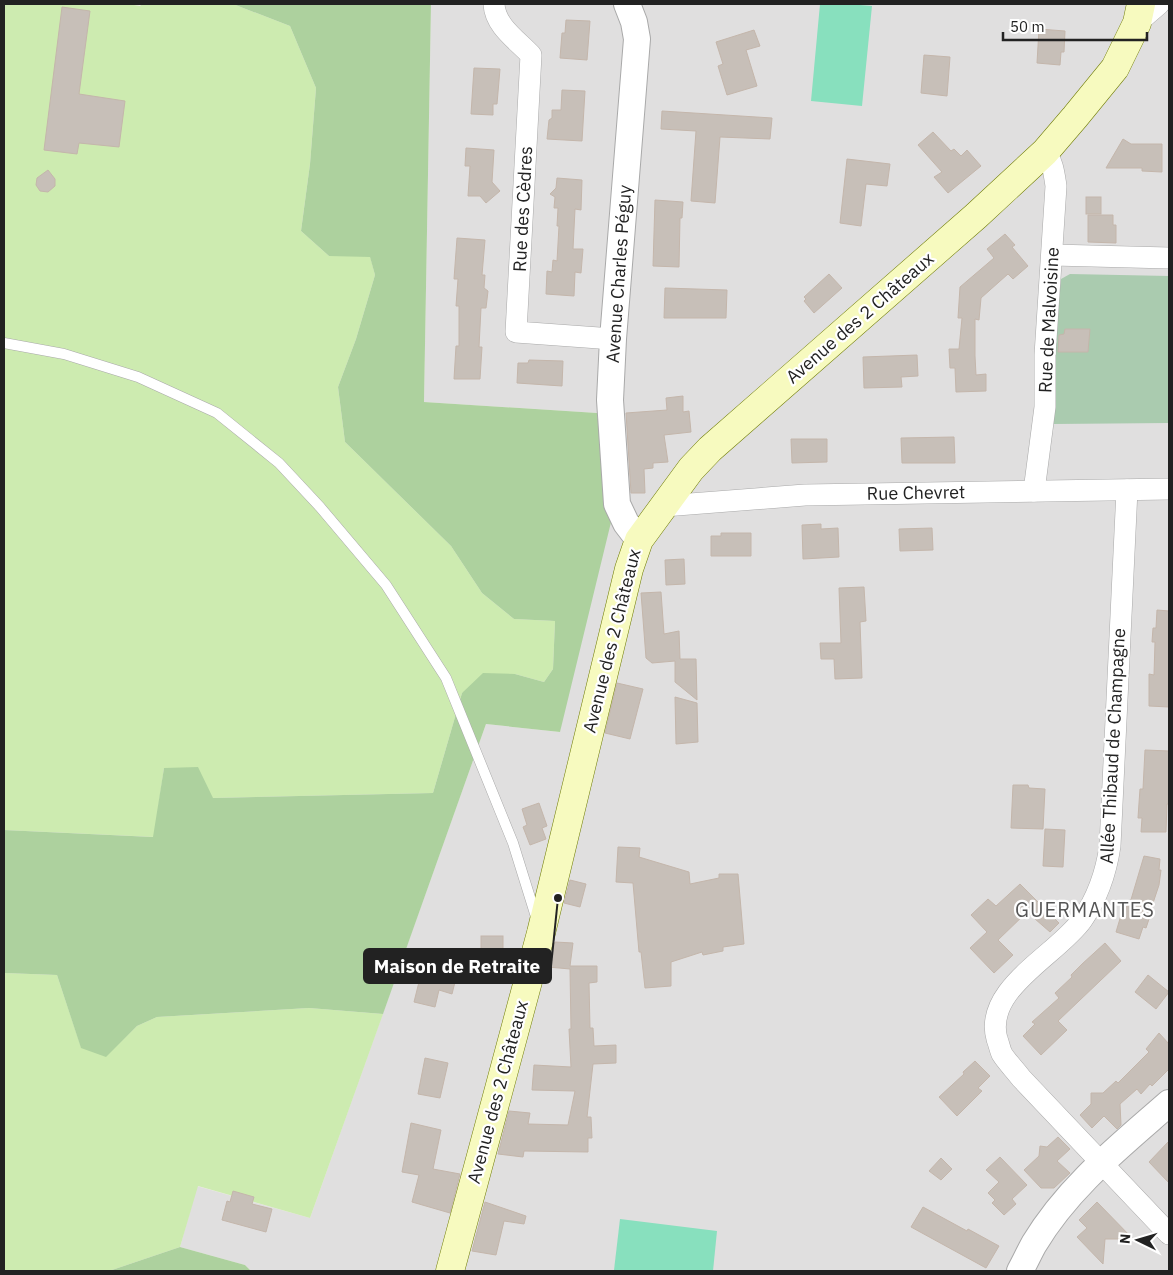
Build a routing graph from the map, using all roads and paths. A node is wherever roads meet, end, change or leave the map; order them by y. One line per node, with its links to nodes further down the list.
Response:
1 (494, 4): 8 (street, Rue des Cèdres)
2 (627, 4): 8 (street, Avenue Charles Péguy)
3 (1160, 4): 4 (street)
4 (1134, 10): 5 (main road, Avenue des 2 Châteaux)
5 (1044, 152): 6 (street, Rue de Malvoisine); 13 (main road, Avenue des 2 Châteaux)
6 (1053, 255): 7 (street); 12 (street, Rue de Malvoisine)
7 (1169, 258)
8 (613, 339): 14 (street, Avenue Charles Péguy)
9 (4, 343): 15 (lane)
10 (1169, 489): 11 (street, Rue Chevret)
11 (1127, 490): 12 (street, Rue Chevret); 17 (street, Allée Thibaud de Champagne)
12 (1034, 491): 13 (street, Rue Chevret)
13 (664, 506): 14 (main road, Avenue des 2 Châteaux)
14 (638, 540): 15 (main road, Avenue des 2 Châteaux)
15 (541, 933): 19 (main road, Avenue des 2 Châteaux)
16 (1169, 1103): 17 (street)
17 (1102, 1162): 18 (street, Allée Thibaud de Champagne); 20 (street)
18 (1169, 1234)
19 (450, 1271)
20 (1020, 1271)

